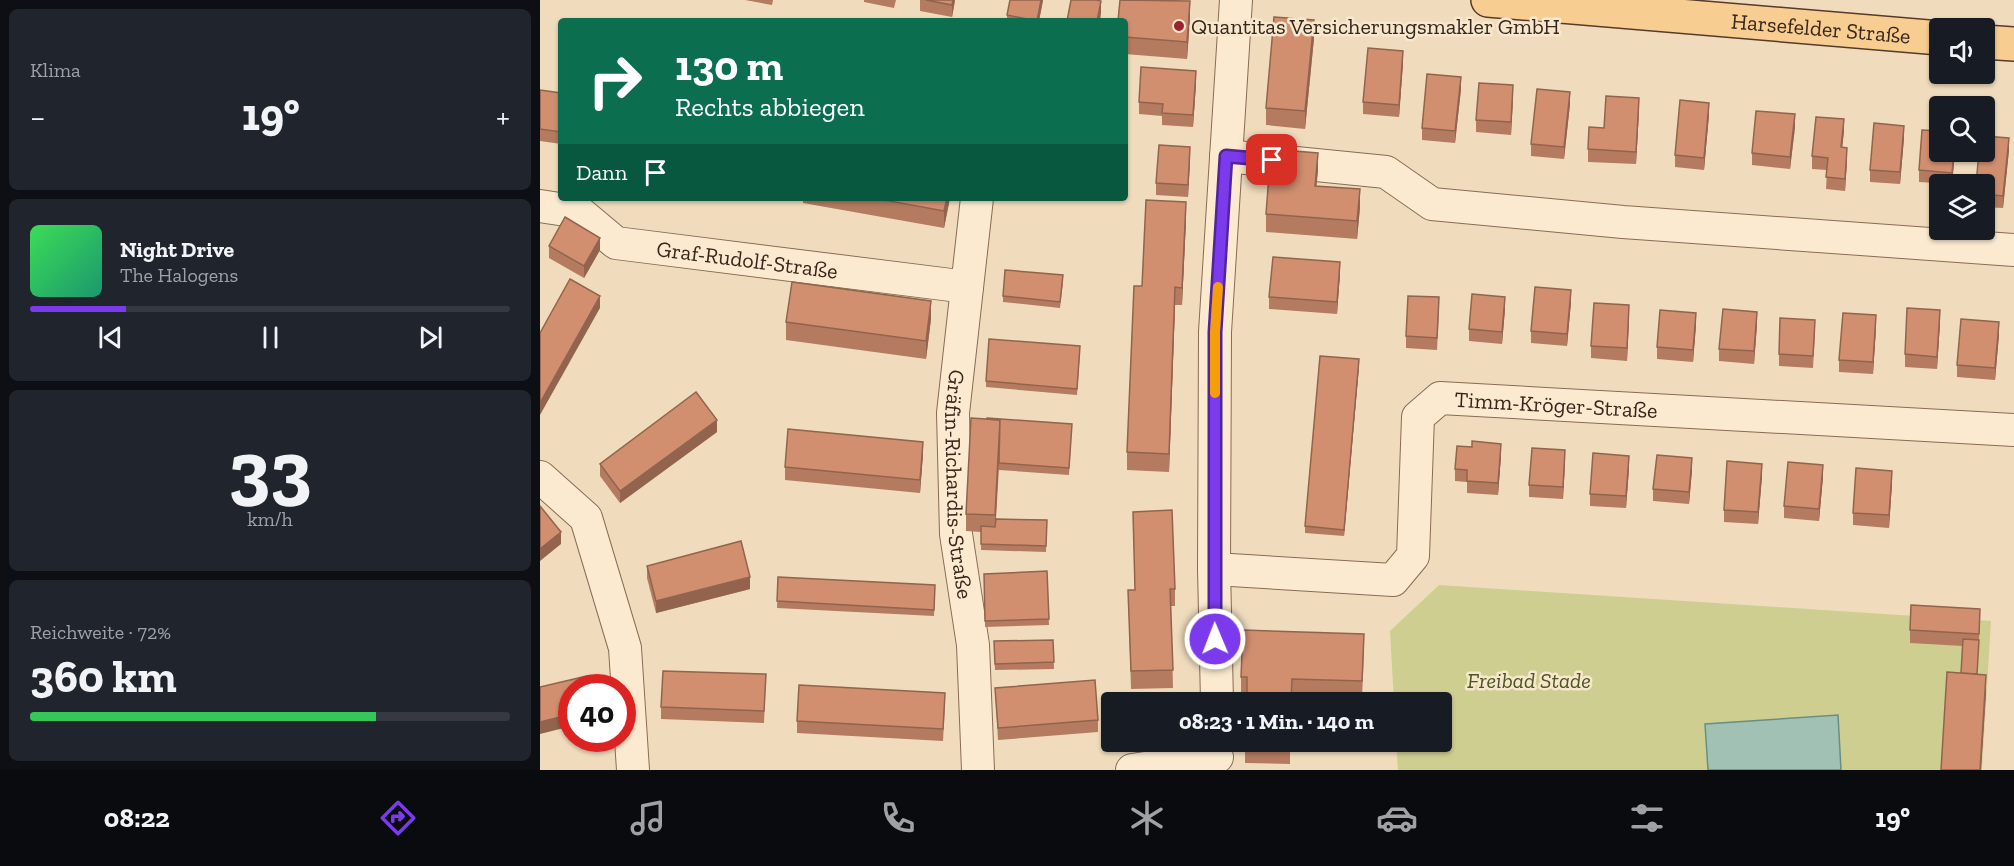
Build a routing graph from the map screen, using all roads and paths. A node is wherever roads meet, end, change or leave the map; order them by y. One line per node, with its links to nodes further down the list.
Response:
1 (1236, 0): 8 (street)
2 (1488, 0): 3 (main road, Harsefelder Straße)
3 (1596, 5): 4 (main road, Harsefelder Straße)
4 (1678, 8): 5 (main road, Harsefelder Straße)
5 (1929, 37)
6 (1995, 43): 7 (main road)
7 (2014, 44)
8 (1226, 156): 11 (street); 15 (street)
9 (976, 201): 12 (street, Gräfin-Richardis-Straße)
10 (540, 206): 12 (street, Graf-Rudolf-Straße)
11 (2014, 250)
12 (968, 287): 19 (street, Gräfin-Richardis-Straße)
13 (2014, 430): 15 (street, Timm-Kröger-Straße)
14 (540, 477): 18 (street)
15 (1214, 569): 16 (street)
16 (1216, 692)
17 (1218, 756): 20 (street)
18 (633, 770)
19 (978, 770)
20 (1132, 770)

